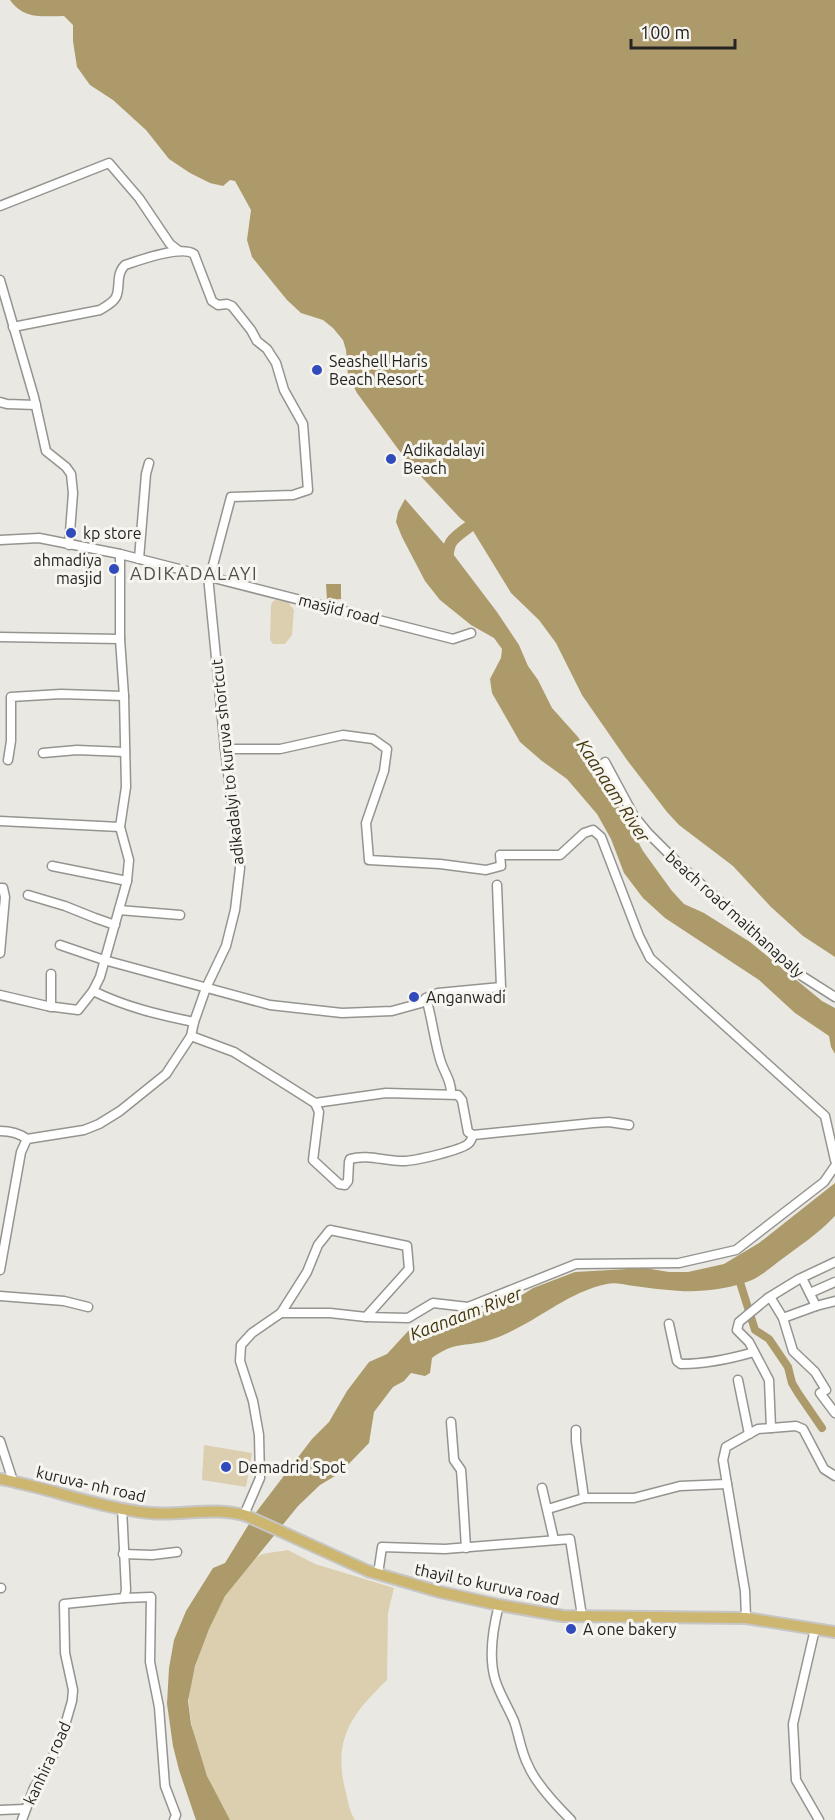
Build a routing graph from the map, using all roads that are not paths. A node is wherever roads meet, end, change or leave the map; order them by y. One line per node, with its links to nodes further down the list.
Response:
1 (0, 206): 2 (street)
2 (180, 251): 4 (street); 12 (street)
3 (0, 280): 4 (street)
4 (13, 327): 6 (street)
5 (0, 402): 6 (street)
6 (36, 405): 9 (street)
7 (148, 463): 11 (street)
8 (0, 540): 9 (street, masjid road)
9 (69, 545): 10 (street, masjid road)
10 (120, 554): 11 (street, masjid road); 15 (street)
11 (139, 559): 12 (street, masjid road)
12 (208, 576): 13 (street, masjid road); 17 (street, adikadalyi to kuruva shortcut)
13 (471, 633)
14 (0, 637): 15 (street)
15 (120, 639): 16 (street)
16 (124, 696): 18 (street); 20 (street)
17 (225, 749): 36 (street, adikadalyi to kuruva shortcut); 50 (street)
18 (125, 752): 19 (street); 23 (street)
19 (43, 753)
20 (8, 760)
21 (605, 762): 39 (street, beach road maithanapaly)
22 (0, 821): 23 (street)
23 (120, 827): 25 (street)
24 (52, 866): 25 (street)
25 (127, 881): 29 (street)
26 (497, 885): 40 (street)
27 (0, 888): 33 (street)
28 (28, 895): 31 (street)
29 (119, 910): 30 (street); 31 (street)
30 (180, 915)
31 (115, 925): 34 (street)
32 (60, 945): 34 (street)
33 (0, 953)
34 (104, 960): 36 (street); 37 (street)
35 (51, 974): 41 (street)
36 (206, 988): 40 (street); 42 (street, adikadalyi to kuruva shortcut)
37 (93, 991): 41 (street); 42 (street)
38 (0, 995): 41 (street)
39 (835, 997)
40 (426, 998): 44 (street)
41 (51, 1006)
42 (194, 1022): 43 (street, adikadalyi to kuruva shortcut)
43 (191, 1036): 45 (street); 49 (street, adikadalyi to kuruva shortcut)
44 (451, 1094): 45 (street); 48 (street)
45 (315, 1103): 48 (street)
46 (629, 1125): 48 (street)
47 (0, 1131): 49 (street)
48 (473, 1135)
49 (27, 1139): 53 (street)
50 (835, 1160)
51 (835, 1166): 63 (street)
52 (835, 1262): 54 (street)
53 (0, 1270)
54 (802, 1278): 56 (street); 58 (street)
55 (835, 1282): 56 (street)
56 (810, 1293): 60 (street)
57 (0, 1296): 61 (street)
58 (768, 1298): 64 (street); 66 (street)
59 (835, 1301): 60 (street)
60 (816, 1306): 64 (street)
61 (88, 1307)
62 (281, 1313): 63 (street); 63 (street); 82 (street)
63 (366, 1317)
64 (783, 1318): 68 (street)
65 (669, 1324): 66 (street)
66 (754, 1352): 70 (street)
67 (738, 1380): 72 (street)
68 (835, 1413)
69 (451, 1422): 85 (street)
70 (771, 1428): 72 (street); 74 (street)
71 (576, 1430): 79 (street)
72 (749, 1434): 77 (street)
73 (0, 1441): 76 (street)
74 (835, 1476)
75 (0, 1479): 76 (main road, kuruva- nh road)
76 (13, 1481): 80 (main road, kuruva- nh road)
77 (727, 1484): 79 (street); 92 (street)
78 (542, 1488): 81 (street)
79 (584, 1498): 81 (street)
80 (122, 1508): 82 (main road, kuruva- nh road); 87 (street)
81 (548, 1509): 84 (street)
82 (245, 1516): 83 (main road, kuruva- nh road)
83 (285, 1534): 88 (main road, thayil to kuruva road)
84 (554, 1540): 85 (street); 91 (street)
85 (466, 1548): 88 (street)
86 (177, 1552): 87 (street)
87 (123, 1554): 89 (street)
88 (378, 1574): 90 (main road, thayil to kuruva road)
89 (124, 1598): 95 (street, kanhira road); 98 (street)
90 (499, 1605): 91 (main road, thayil to kuruva road); 99 (street)
91 (582, 1616): 92 (main road, thayil to kuruva road)
92 (746, 1618): 93 (main road, thayil to kuruva road)
93 (815, 1629): 94 (main road, thayil to kuruva road); 100 (street)
94 (835, 1632)
95 (25, 1809): 96 (street); 97 (street, kanhira road)
96 (0, 1810)
97 (22, 1820)
98 (174, 1820)
99 (571, 1820)
100 (819, 1820)

